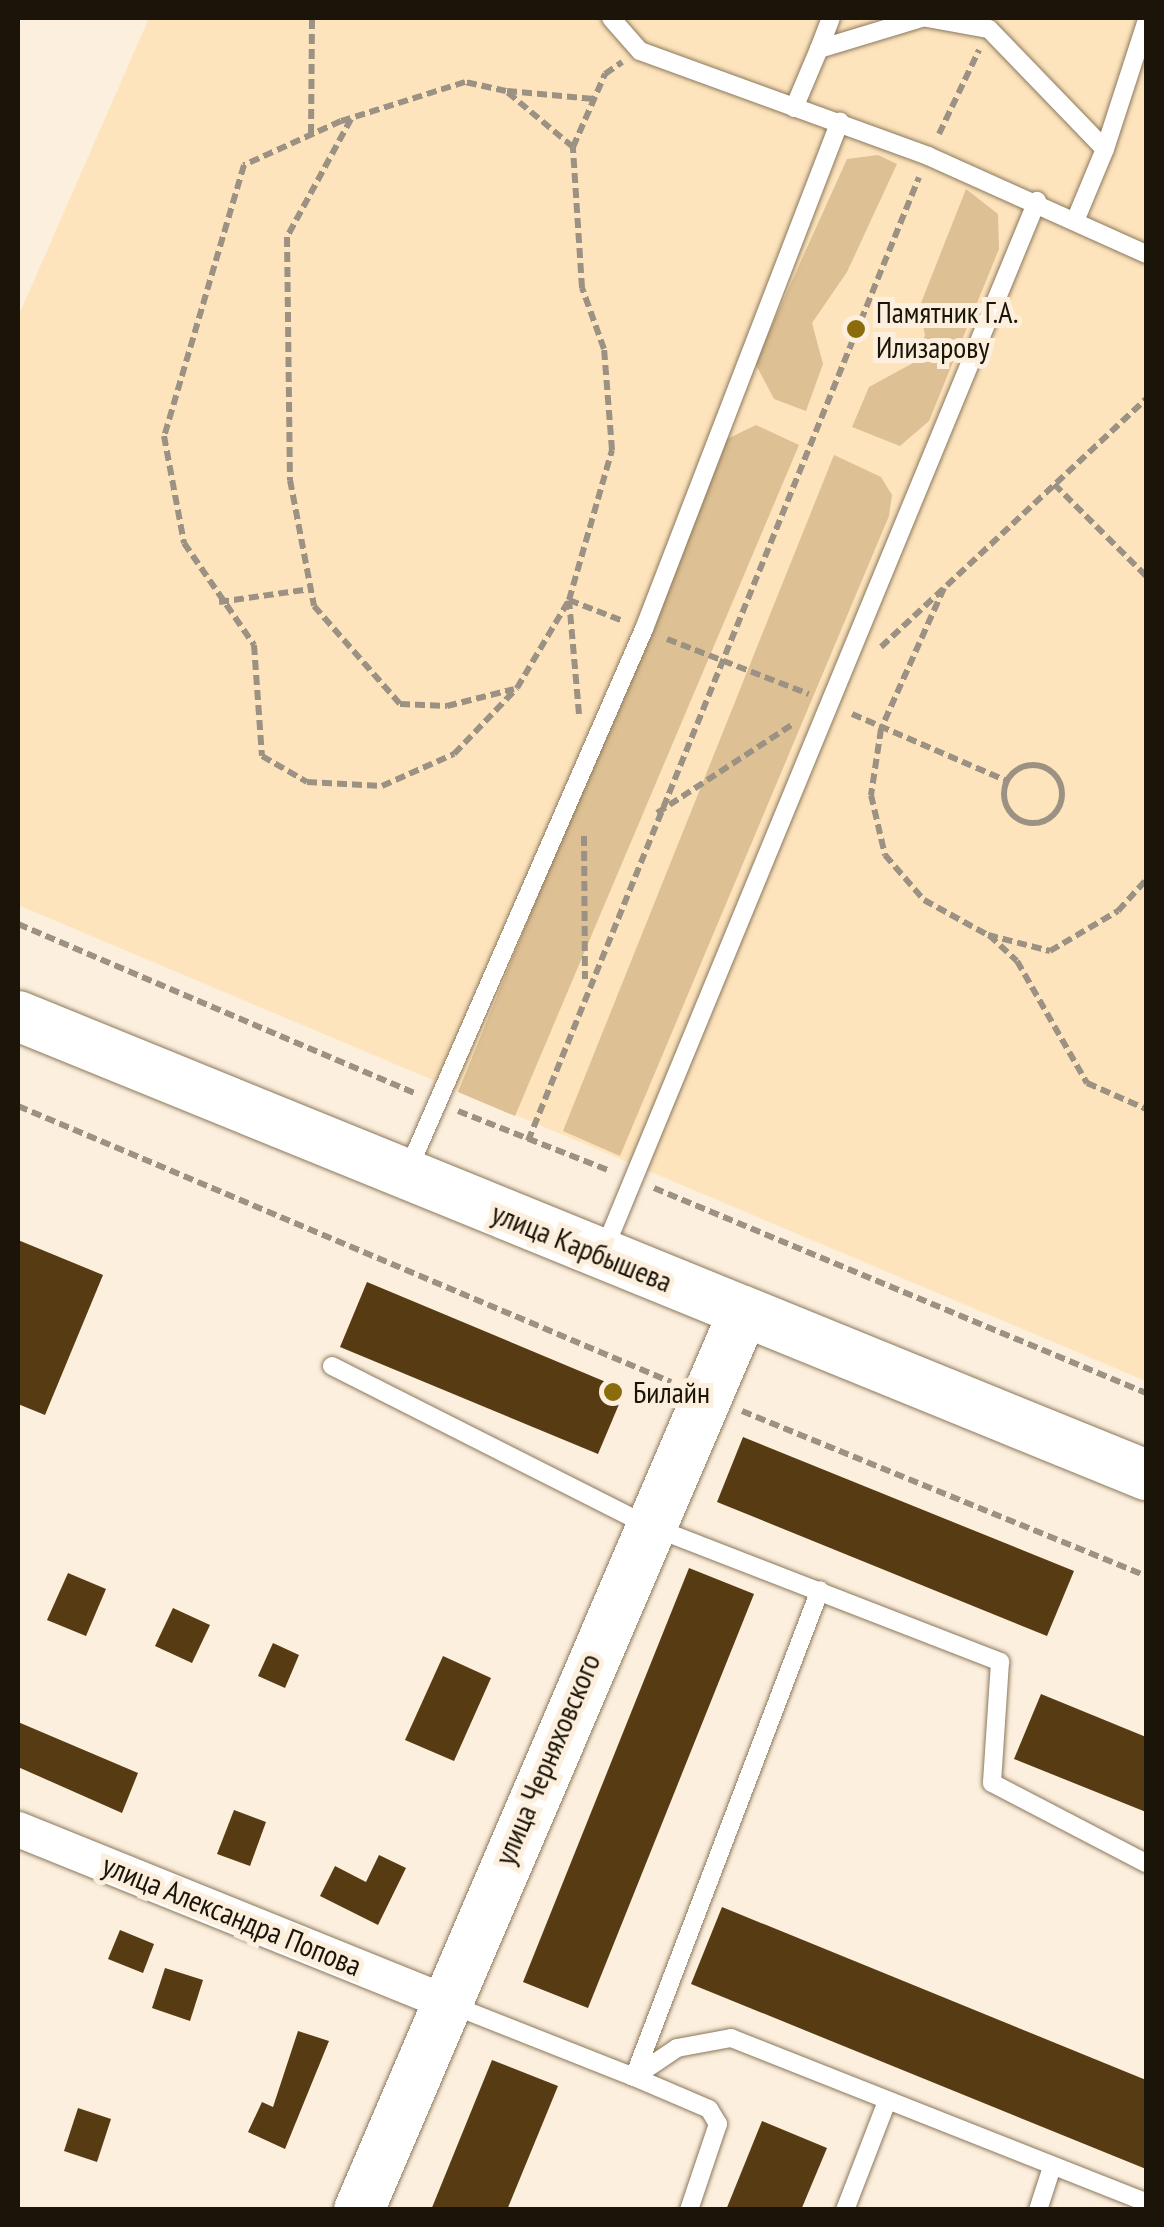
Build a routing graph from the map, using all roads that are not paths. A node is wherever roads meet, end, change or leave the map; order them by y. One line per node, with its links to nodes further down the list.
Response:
1 (611, 18): 6 (lane)
2 (831, 18): 5 (lane)
3 (924, 18): 5 (lane); 8 (lane)
4 (1146, 23): 8 (lane)
5 (819, 48): 6 (lane)
6 (794, 108): 7 (lane)
7 (840, 121): 9 (lane); 13 (lane)
8 (1105, 149): 10 (lane)
9 (1037, 201): 10 (lane); 14 (lane)
10 (1075, 221): 11 (lane)
11 (1146, 254)
12 (18, 1016): 13 (main road, улица Карбышева)
13 (406, 1175): 14 (main road, улица Карбышева)
14 (602, 1253): 15 (main road, улица Карбышева)
15 (743, 1313): 17 (main road, улица Карбышева); 18 (main road, улица Черняховского)
16 (332, 1366): 18 (lane)
17 (1146, 1474)
18 (645, 1524): 19 (lane); 22 (main road, улица Черняховского)
19 (820, 1590): 21 (lane); 23 (lane)
20 (18, 1829): 22 (street, улица Александра Попова)
21 (1146, 1863)
22 (446, 2002): 23 (lane); 27 (main road, улица Черняховского)
23 (634, 2077): 24 (lane); 28 (lane)
24 (886, 2104): 25 (lane); 29 (lane)
25 (1052, 2167): 26 (lane); 30 (lane)
26 (1146, 2202)
27 (359, 2210)
28 (689, 2210)
29 (845, 2210)
30 (1038, 2210)

